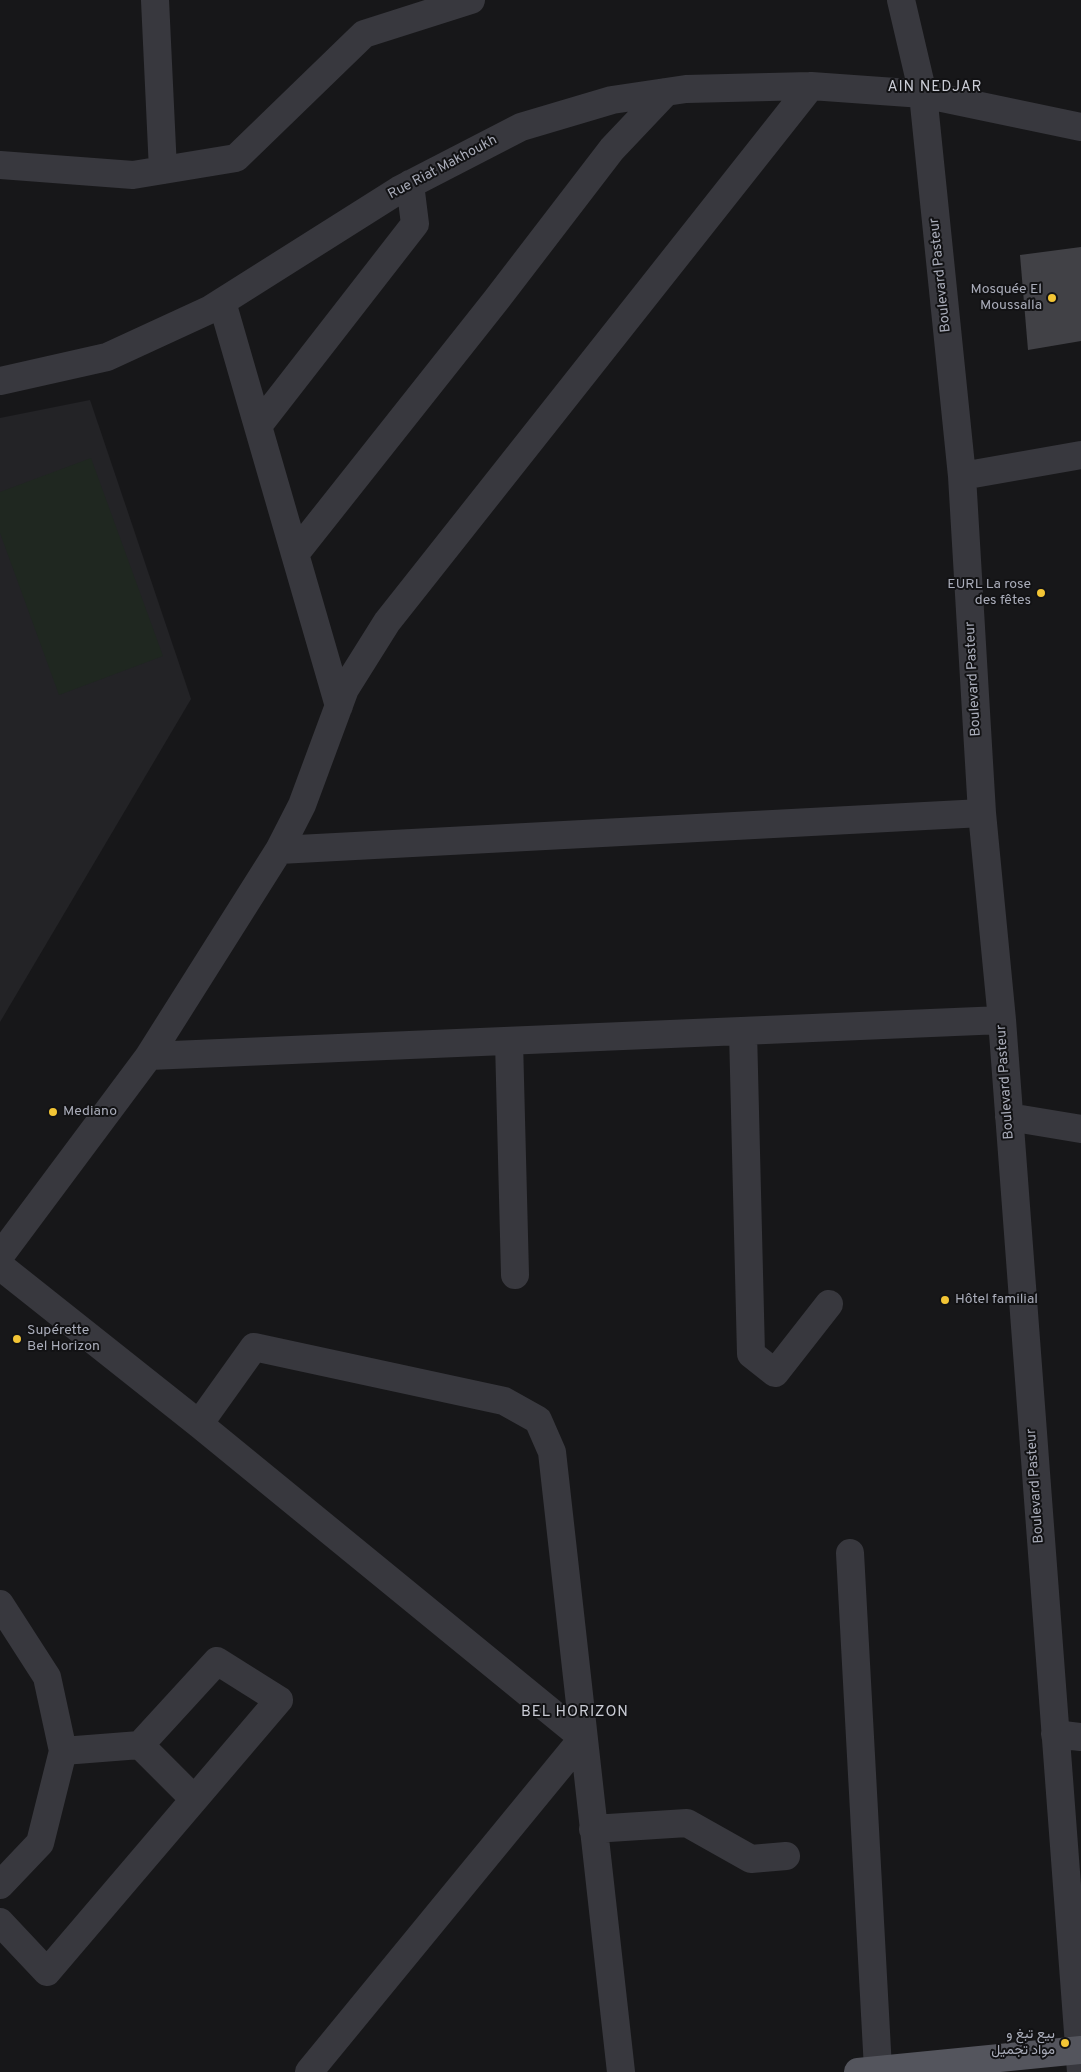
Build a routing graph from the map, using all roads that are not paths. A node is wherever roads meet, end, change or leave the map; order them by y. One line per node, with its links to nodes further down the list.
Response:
1 (155, 0): 9 (street)
2 (471, 0): 9 (street)
3 (900, 0): 6 (street, Boulevard Pasteur)
4 (810, 86): 5 (street, Rue Riat Makhoukh); 6 (street, Rue Riat Makhoukh); 17 (street)
5 (666, 92): 10 (street, Rue Riat Makhoukh); 16 (street)
6 (923, 94): 7 (street, Rue Riat Makhoukh); 15 (street, Boulevard Pasteur)
7 (1081, 127)
8 (0, 165): 9 (street)
9 (162, 170)
10 (410, 184): 11 (street, Rue Riat Makhoukh); 13 (street)
11 (222, 302): 12 (street, Rue Riat Makhoukh); 13 (street)
12 (0, 381)
13 (258, 426): 16 (street)
14 (1081, 454): 15 (street)
15 (962, 476): 18 (street, Boulevard Pasteur)
16 (295, 554): 17 (street)
17 (339, 706): 19 (street)
18 (982, 812): 19 (street); 20 (street, Boulevard Pasteur)
19 (279, 850): 23 (street)
20 (1002, 1020): 21 (street); 24 (street, Boulevard Pasteur)
21 (743, 1031): 22 (street); 29 (street)
22 (510, 1041): 23 (street); 28 (street)
23 (149, 1056): 26 (street)
24 (1009, 1117): 25 (street); 33 (street, Boulevard Pasteur)
25 (1081, 1129)
26 (0, 1256)
27 (0, 1266): 30 (street)
28 (515, 1275)
29 (829, 1304)
30 (199, 1424): 34 (street); 34 (street)
31 (850, 1553): 43 (street)
32 (0, 1604): 36 (street)
33 (1068, 1736): 42 (street, Boulevard Pasteur)
34 (583, 1738): 38 (street); 44 (street)
35 (140, 1745): 36 (street); 37 (street); 37 (street)
36 (63, 1751): 40 (street)
37 (194, 1799): 41 (street)
38 (593, 1829): 39 (street); 45 (street)
39 (786, 1856)
40 (0, 1885)
41 (0, 1922)
42 (1080, 2057): 43 (main road)
43 (868, 2071)
44 (309, 2072)
45 (621, 2072)

